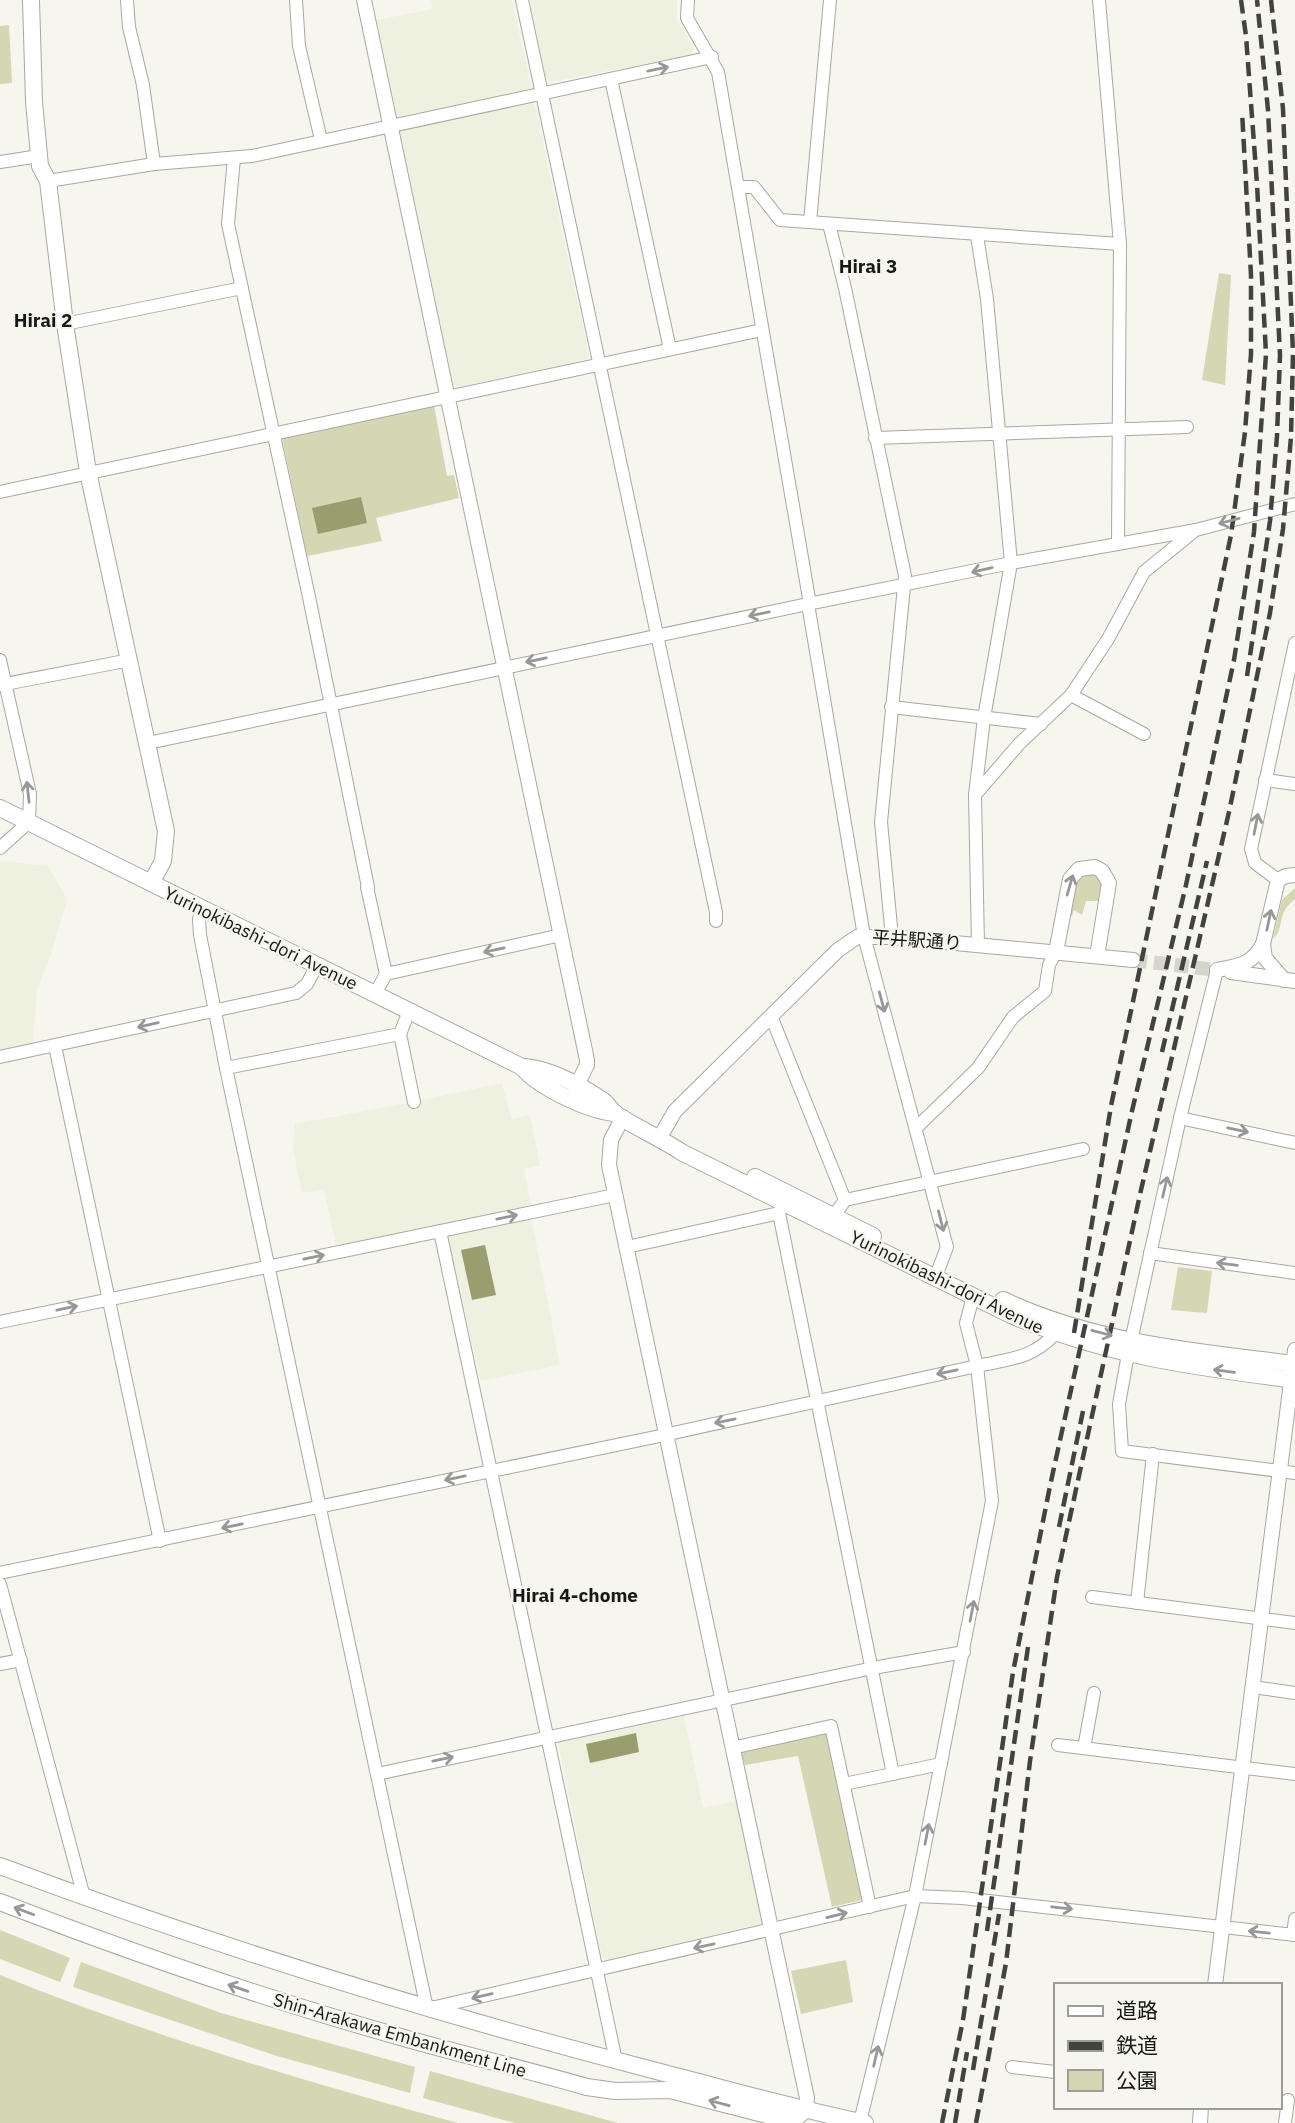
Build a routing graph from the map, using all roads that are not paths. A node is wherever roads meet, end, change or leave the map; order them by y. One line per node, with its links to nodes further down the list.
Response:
1 (30, 0): 14 (main road)
2 (127, 0): 17 (street)
3 (296, 0): 13 (street)
4 (364, 0): 12 (street)
5 (522, 0): 11 (street)
6 (688, 0): 9 (street)
7 (830, 0): 20 (street)
8 (1099, 0): 23 (street)
9 (712, 57): 10 (street, one-way to 9); 19 (street)
10 (611, 79): 11 (street); 27 (street)
11 (543, 93): 12 (street); 28 (street)
12 (390, 126): 13 (street); 29 (street)
13 (321, 140): 15 (street)
14 (39, 156): 16 (street); 18 (main road)
15 (234, 158): 17 (street); 24 (street)
16 (0, 162)
17 (154, 164): 18 (street)
18 (48, 181): 25 (main road)
19 (739, 187): 20 (street); 26 (street)
20 (810, 222): 21 (street)
21 (829, 224): 22 (street); 34 (street)
22 (977, 236): 23 (street); 33 (street)
23 (1120, 244): 31 (street)
24 (243, 288): 25 (street); 32 (street)
25 (65, 324): 35 (main road)
26 (762, 330): 27 (street); 42 (street)
27 (670, 349): 28 (street)
28 (599, 363): 29 (street); 43 (street)
29 (447, 396): 32 (street); 48 (street)
30 (1187, 427): 31 (street)
31 (1120, 429): 33 (street); 39 (street)
32 (273, 434): 35 (street); 51 (street)
33 (998, 434): 34 (street); 40 (street)
34 (875, 438): 41 (street)
35 (88, 472): 36 (street); 46 (main road)
36 (0, 492)
37 (1295, 503): 38 (street, one-way to 38)
38 (1196, 530): 39 (street); 50 (street)
39 (1118, 543): 40 (street)
40 (1011, 563): 41 (street, one-way to 41); 53 (street)
41 (905, 585): 42 (street); 52 (street)
42 (809, 604): 43 (street, one-way to 43); 69 (street)
43 (657, 636): 48 (street, one-way to 48); 67 (street)
44 (1295, 643): 47 (street)
45 (0, 660): 49 (street)
46 (130, 660): 49 (street); 56 (main road)
47 (1293, 661): 57 (street)
48 (504, 667): 51 (street); 68 (street)
49 (3, 684): 61 (street, one-way to 49)
50 (1071, 695): 54 (street); 55 (street)
51 (331, 705): 56 (street); 78 (street)
52 (891, 707): 53 (street); 70 (street)
53 (984, 718): 54 (street); 59 (street)
54 (1041, 724): 59 (street)
55 (1144, 734)
56 (148, 743): 65 (main road)
57 (1265, 780): 58 (street); 64 (street, one-way to 57)
58 (1295, 784)
59 (975, 795): 72 (street)
60 (0, 808): 61 (main road, Yurinokibashi-dori Avenue)
61 (29, 822): 62 (street); 65 (main road, Yurinokibashi-dori Avenue)
62 (0, 848)
63 (1295, 875): 64 (street)
64 (1278, 880): 71 (street, one-way to 64)
65 (151, 883): 66 (main road, Yurinokibashi-dori Avenue)
66 (204, 908): 76 (main road, Yurinokibashi-dori Avenue); 81 (street)
67 (716, 920)
68 (561, 935): 78 (street, one-way to 78); 89 (street)
69 (864, 936): 70 (street, 平井駅通り); 83 (street, 平井駅通り); 93 (street, one-way to 93)
70 (892, 937): 72 (street, 平井駅通り)
71 (1264, 944): 77 (street); 79 (street)
72 (978, 945): 73 (street, 平井駅通り)
73 (1056, 952): 74 (street, 平井駅通り); 74 (street, one-way to 74); 93 (street)
74 (1097, 956): 75 (street, 平井駅通り)
75 (1133, 960)
76 (317, 965): 80 (main road, Yurinokibashi-dori Avenue); 81 (street)
77 (1217, 970): 79 (street); 92 (street)
78 (386, 974): 80 (street)
79 (1290, 981)
80 (375, 994): 82 (main road, Yurinokibashi-dori Avenue)
81 (214, 1009): 85 (street, one-way to 85); 88 (street)
82 (409, 1012): 84 (street); 87 (main road, Yurinokibashi-dori Avenue)
83 (771, 1016): 94 (street, 平井駅通り); 99 (street)
84 (400, 1034): 88 (street); 90 (street)
85 (55, 1046): 86 (street); 109 (street)
86 (0, 1057)
87 (522, 1067): 89 (main road, Yurinokibashi-dori Avenue); 91 (main road, Yurinokibashi-dori Avenue)
88 (226, 1068): 105 (street)
89 (576, 1087): 91 (main road, Yurinokibashi-dori Avenue)
90 (414, 1102)
91 (619, 1115): 94 (main road, Yurinokibashi-dori Avenue); 98 (street)
92 (1180, 1118): 95 (street, one-way to 95); 104 (street, one-way to 92)
93 (916, 1128): 97 (street)
94 (660, 1137): 100 (main road, Yurinokibashi-dori Avenue); 101 (main road, Yurinokibashi-dori Avenue)
95 (1295, 1143)
96 (1083, 1149): 97 (street)
97 (930, 1180): 99 (street); 106 (street, one-way to 106)
98 (615, 1195): 102 (street, one-way to 98); 103 (street)
99 (845, 1200): 101 (street)
100 (780, 1208): 103 (street); 108 (main road, Yurinokibashi-dori Avenue); 115 (street)
101 (834, 1216): 106 (main road, Yurinokibashi-dori Avenue)
102 (440, 1231): 105 (street, one-way to 102); 118 (street)
103 (626, 1247): 116 (street)
104 (1150, 1253): 107 (street, one-way to 104); 112 (street)
105 (268, 1266): 109 (street); 120 (street)
106 (939, 1268): 112 (main road, Yurinokibashi-dori Avenue, one-way to 112)
107 (1295, 1273)
108 (973, 1297): 111 (main road, Yurinokibashi-dori Avenue); 113 (street)
109 (108, 1299): 110 (street, one-way to 109); 121 (street)
110 (0, 1322)
111 (1055, 1334): 112 (main road, Yurinokibashi-dori Avenue); 113 (street)
112 (1130, 1348): 114 (main road, Yurinokibashi-dori Avenue); 117 (street)
113 (977, 1366): 115 (street, one-way to 115); 128 (street, one-way to 113)
114 (1294, 1368): 119 (street)
115 (818, 1401): 116 (street, one-way to 116); 131 (street)
116 (666, 1433): 118 (street); 135 (street)
117 (1153, 1454): 119 (street); 125 (street)
118 (490, 1471): 120 (street, one-way to 120); 136 (street)
119 (1288, 1472): 126 (street)
120 (320, 1507): 121 (street, one-way to 121); 142 (street)
121 (160, 1541): 122 (street)
122 (0, 1573)
123 (0, 1584): 129 (street)
124 (1092, 1597): 125 (street)
125 (1137, 1602): 126 (street)
126 (1262, 1618): 127 (street); 132 (street)
127 (1295, 1623)
128 (964, 1652): 131 (street); 140 (street)
129 (21, 1660): 130 (street); 148 (street)
130 (0, 1664)
131 (873, 1668): 135 (street); 143 (street)
132 (1253, 1687): 134 (street); 141 (street)
133 (1094, 1693): 139 (street)
134 (1295, 1693)
135 (722, 1701): 136 (street); 138 (street)
136 (548, 1737): 142 (street, one-way to 136); 155 (street)
137 (1058, 1745): 139 (street)
138 (732, 1748): 145 (street); 153 (street)
139 (1084, 1748): 141 (street)
140 (941, 1764): 143 (street); 147 (street, one-way to 140)
141 (1243, 1767): 144 (street); 152 (street)
142 (377, 1773): 157 (street)
143 (893, 1774): 145 (street)
144 (1295, 1774)
145 (844, 1784): 150 (street)
146 (0, 1866): 148 (main road, Shin-Arakawa Embankment Line)
147 (915, 1896): 150 (street); 152 (street, one-way to 152); 163 (street, one-way to 147)
148 (85, 1897): 157 (main road, Shin-Arakawa Embankment Line)
149 (0, 1902): 162 (main road, Shin-Arakawa Embankment Line, one-way to 149)
150 (870, 1907): 153 (street, one-way to 150)
151 (1295, 1919): 154 (street)
152 (1223, 1928): 154 (street, one-way to 152); 156 (street)
153 (771, 1931): 155 (street, one-way to 155); 162 (street)
154 (1294, 1935)
155 (597, 1969): 157 (street, one-way to 157); 158 (street)
156 (1215, 1983)
157 (427, 2009): 158 (main road, Shin-Arakawa Embankment Line)
158 (616, 2061): 162 (main road, Shin-Arakawa Embankment Line)
159 (1012, 2067): 160 (street)
160 (1054, 2072)
161 (1287, 2100): 164 (street)
162 (806, 2109): 163 (main road, Shin-Arakawa Embankment Line)
163 (862, 2122)
164 (1285, 2123)

